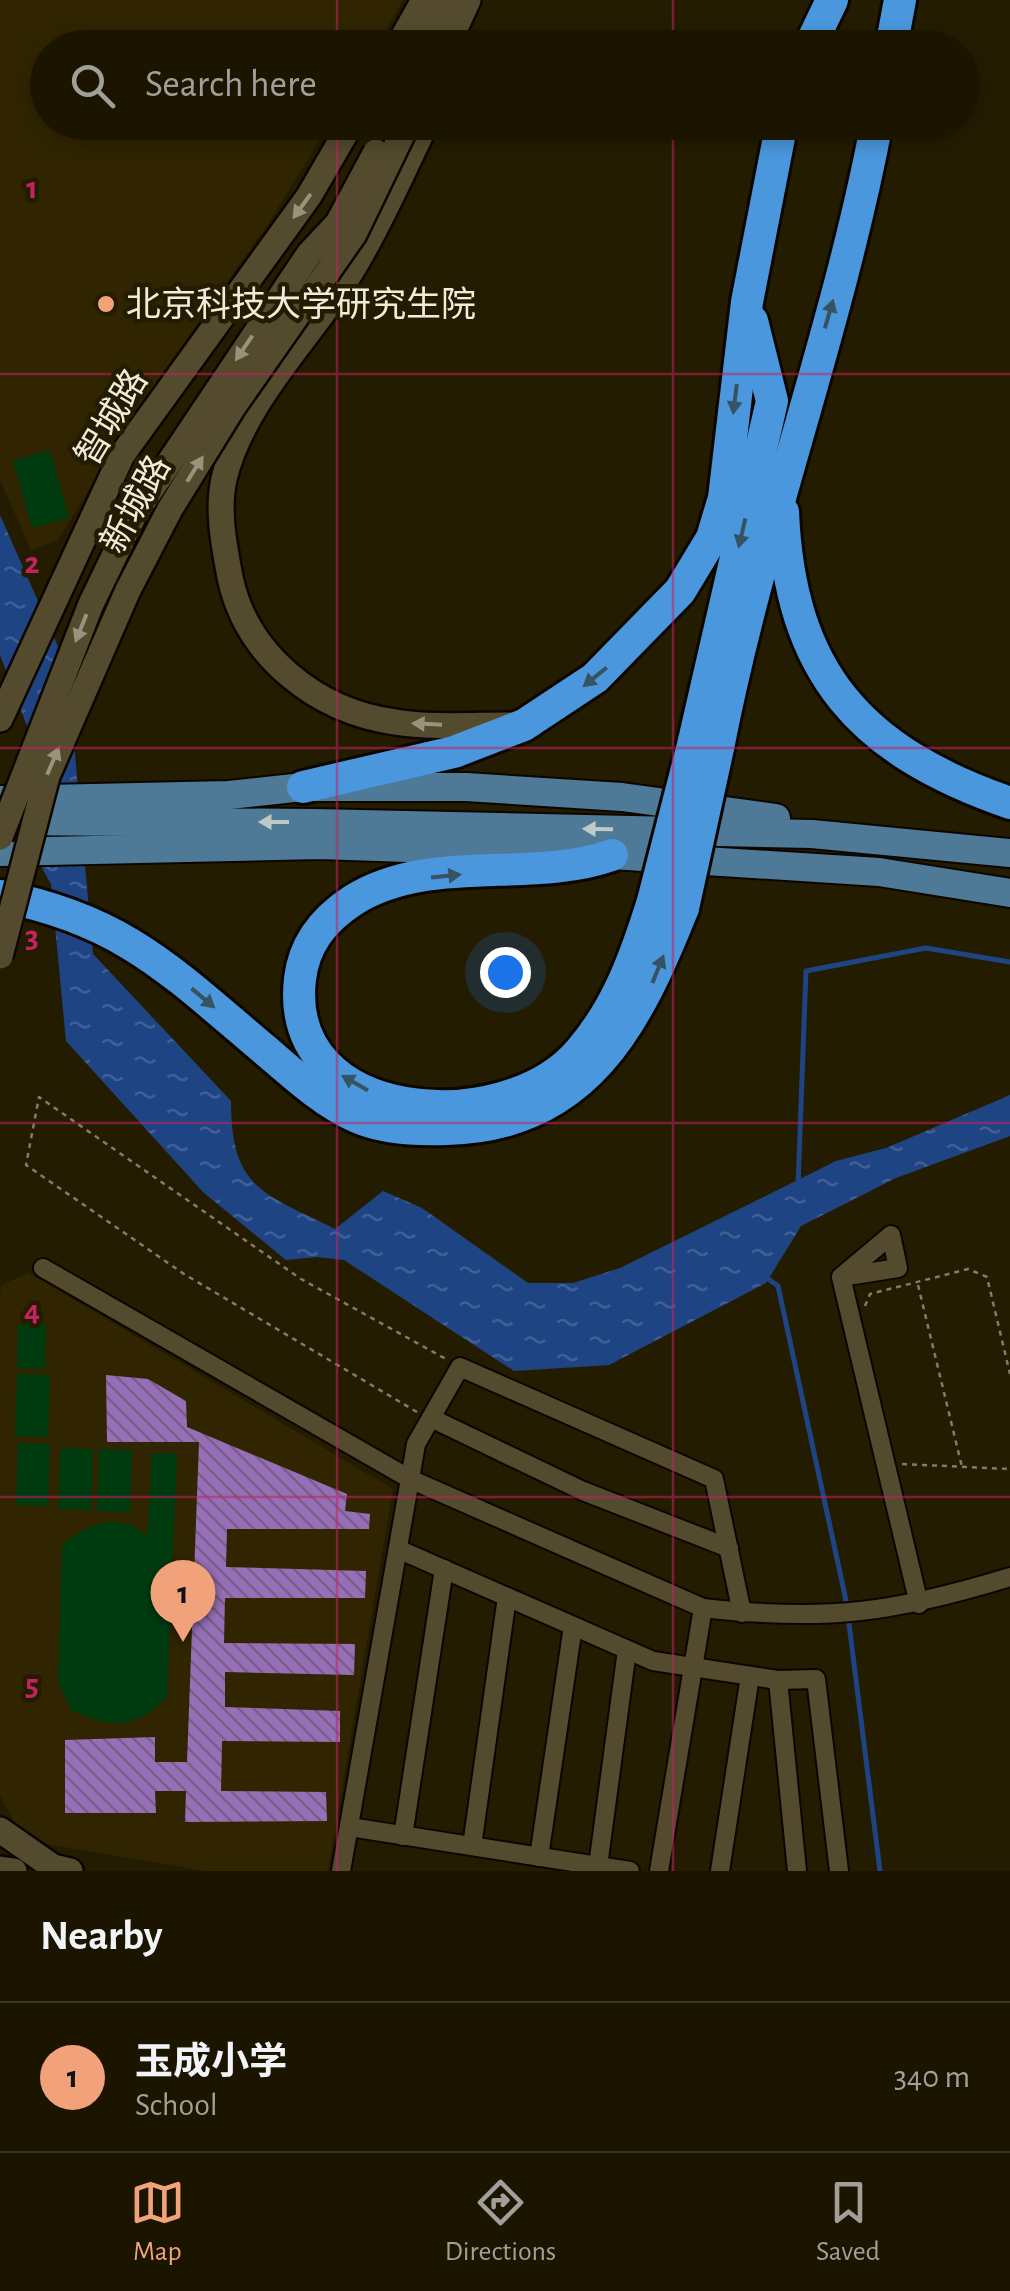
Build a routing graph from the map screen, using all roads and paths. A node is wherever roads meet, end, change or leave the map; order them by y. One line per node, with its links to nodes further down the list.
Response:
1 (424, 0): 8 (street)
2 (444, 0): 9 (street)
3 (468, 0): 10 (street)
4 (476, 0): 11 (street)
5 (832, 0): 12 (highway)
6 (878, 0): 13 (highway)
7 (900, 0): 14 (highway)
8 (407, 30)
9 (433, 30)
10 (454, 30)
11 (464, 30)
12 (818, 30)
13 (876, 30)
14 (894, 30)
15 (342, 140): 23 (street, 智城路, one-way to 23)
16 (384, 140): 28 (street, 新城路, one-way to 28, bridge)
17 (399, 140): 34 (street, 新城路, one-way to 17, bridge)
18 (418, 140): 24 (street, one-way to 18)
19 (778, 140): 21 (highway)
20 (872, 140): 22 (highway, one-way to 20)
21 (747, 302): 24 (highway, one-way to 24); 25 (highway, one-way to 25)
22 (782, 478): 25 (highway); 27 (highway)
23 (0, 719)
24 (524, 726): 26 (highway)
25 (705, 746): 33 (highway, bridge)
26 (303, 787): 28 (main road); 29 (main road)
27 (1010, 803)
28 (7, 822): 29 (main road, one-way to 28); 30 (main road)
29 (1004, 851)
30 (612, 855): 31 (main road); 33 (highway, one-way to 30)
31 (1010, 893)
32 (0, 896): 33 (highway, one-way to 33)
33 (668, 905)
34 (0, 956)
35 (43, 1268): 45 (street)
36 (841, 1276): 51 (street)
37 (918, 1284): 38 (path); 40 (path); 43 (path)
38 (860, 1315)
39 (460, 1368): 41 (street); 41 (path); 46 (street)
40 (1010, 1374)
41 (431, 1418): 45 (street); 46 (street)
42 (896, 1464): 43 (path)
43 (962, 1468): 44 (path)
44 (1010, 1469)
45 (410, 1479): 47 (street); 52 (street)
46 (728, 1548): 53 (street)
47 (400, 1550): 48 (street); 59 (street)
48 (444, 1569): 50 (street); 61 (street)
49 (1010, 1577): 51 (street)
50 (508, 1597): 54 (street); 62 (street)
51 (920, 1604): 53 (street)
52 (703, 1608): 53 (street); 56 (street)
53 (742, 1613)
54 (574, 1626): 55 (street); 63 (street)
55 (627, 1650): 56 (street); 64 (street)
56 (693, 1669): 57 (street); 70 (street)
57 (750, 1676): 58 (street); 71 (street)
58 (778, 1680): 72 (street); 73 (street)
59 (350, 1827): 61 (street); 68 (street)
60 (0, 1830): 67 (street)
61 (403, 1836): 62 (street)
62 (472, 1846): 63 (street)
63 (539, 1857): 64 (street)
64 (598, 1866): 69 (street)
65 (0, 1870): 66 (street)
66 (14, 1871)
67 (70, 1871)
68 (342, 1871)
69 (630, 1871)
70 (659, 1871)
71 (720, 1871)
72 (797, 1871)
73 (839, 1871)

